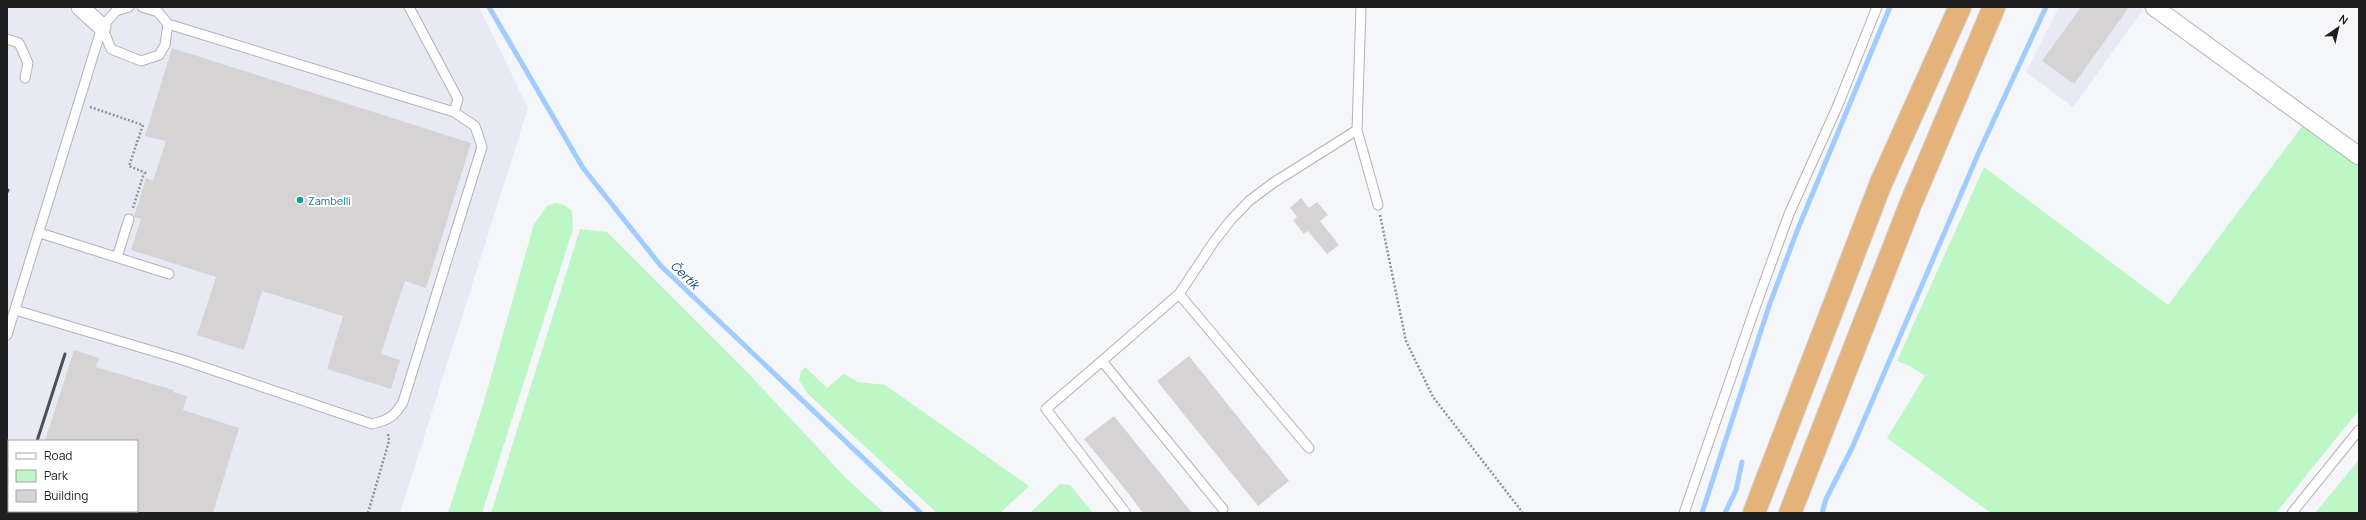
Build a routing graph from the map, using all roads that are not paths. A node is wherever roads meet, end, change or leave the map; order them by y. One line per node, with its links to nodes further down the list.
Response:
1 (80, 7): 11 (street)
2 (129, 7): 11 (lane)
3 (142, 7): 10 (lane)
4 (409, 7): 14 (lane)
5 (1361, 7): 15 (lane)
6 (1877, 7): 30 (lane)
7 (1960, 7): 31 (highway)
8 (1994, 7): 32 (highway)
9 (2154, 7): 16 (street)
10 (168, 24): 11 (lane); 14 (lane)
11 (102, 27): 19 (lane)
12 (7, 39): 13 (lane)
13 (25, 78)
14 (454, 112): 23 (lane)
15 (1357, 130): 17 (lane); 22 (lane)
16 (2359, 156)
17 (1378, 205)
18 (129, 219): 20 (lane)
19 (40, 233): 20 (lane); 23 (lane)
20 (117, 257): 21 (lane)
21 (169, 274)
22 (1179, 294): 25 (lane); 27 (lane)
23 (15, 310): 24 (lane)
24 (7, 335)
25 (1102, 362): 28 (lane); 29 (lane)
26 (2359, 430): 33 (lane)
27 (1308, 448)
28 (1223, 509)
29 (1126, 513)
30 (1684, 513)
31 (1754, 513)
32 (1790, 513)
33 (2292, 513)

